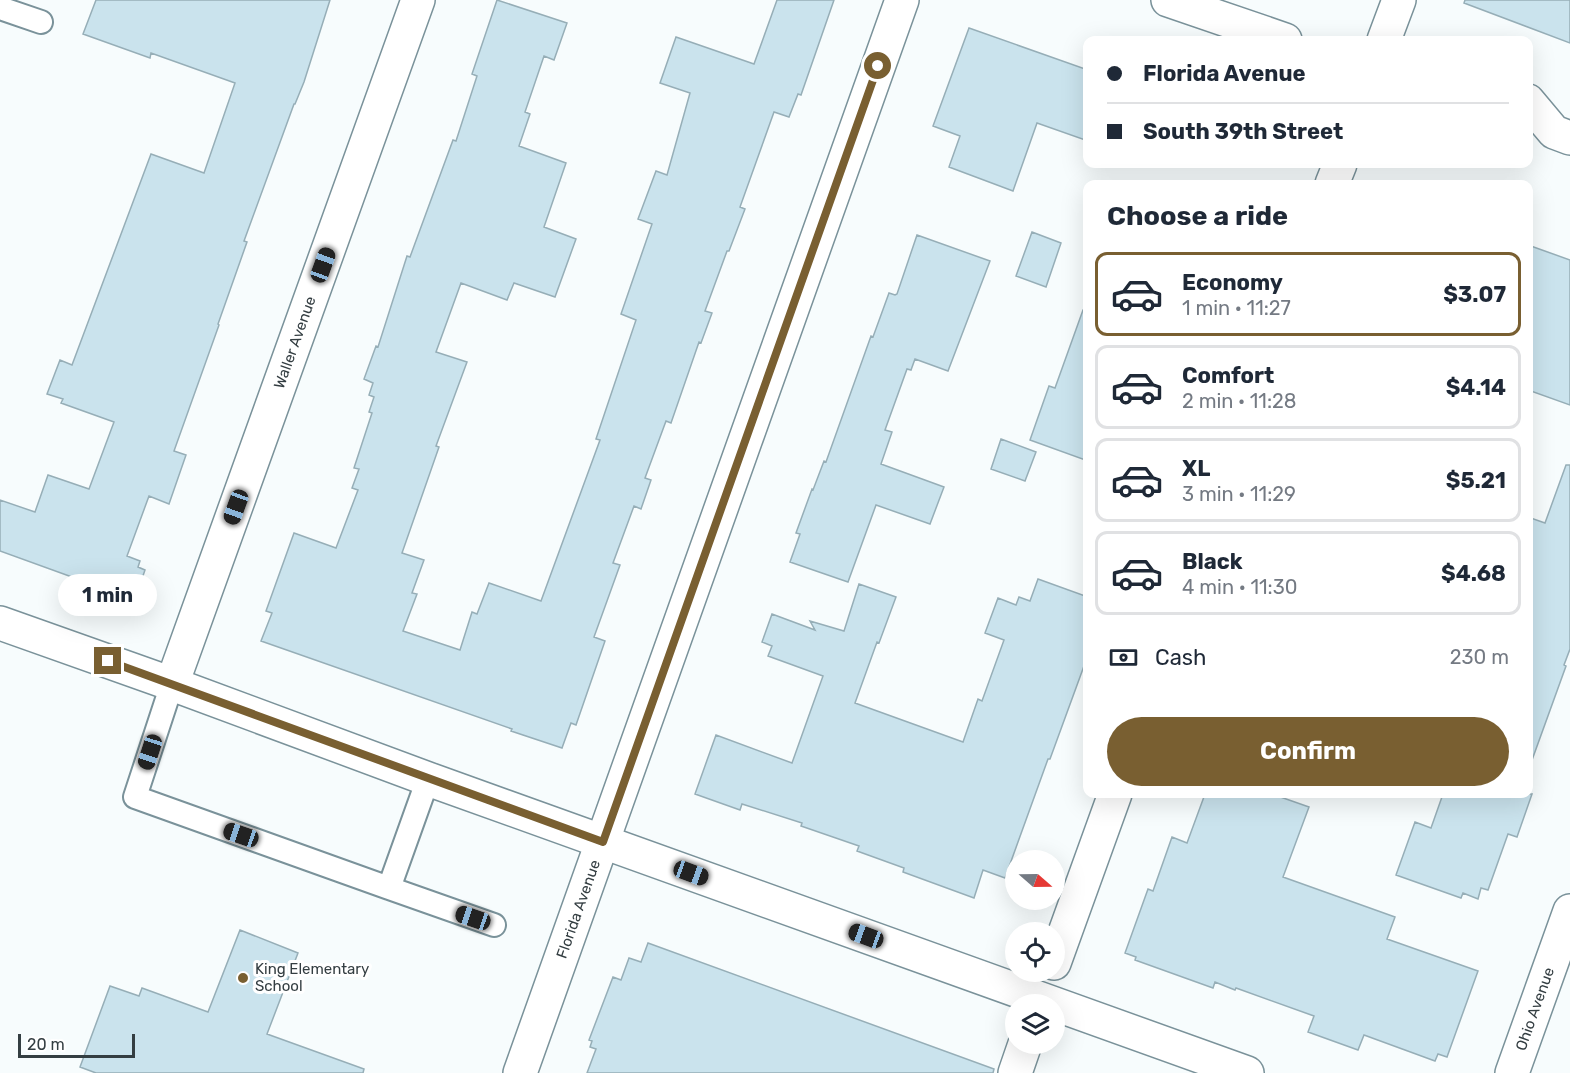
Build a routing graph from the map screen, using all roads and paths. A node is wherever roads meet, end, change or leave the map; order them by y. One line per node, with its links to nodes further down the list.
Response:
1 (418, 0): 12 (street, Waller Avenue)
2 (902, 0): 15 (street, Florida Avenue)
3 (1168, 0): 7 (street)
4 (1399, 0): 8 (street)
5 (15, 7): 6 (lane)
6 (41, 22)
7 (1273, 36)
8 (1386, 36)
9 (1533, 109): 10 (street)
10 (1551, 136)
11 (0, 623): 12 (street)
12 (172, 684): 13 (street); 16 (lane)
13 (428, 779): 15 (street); 16 (lane)
14 (1114, 798): 19 (street)
15 (603, 842): 20 (street); 22 (street, Florida Avenue)
16 (389, 888): 18 (lane)
17 (1570, 911): 25 (street, Ohio Avenue)
18 (494, 925)
19 (1065, 933)
20 (1044, 992): 24 (street)
21 (1022, 1054): 23 (street)
22 (520, 1073)
23 (1015, 1073)
24 (1247, 1073)
25 (1512, 1073)

